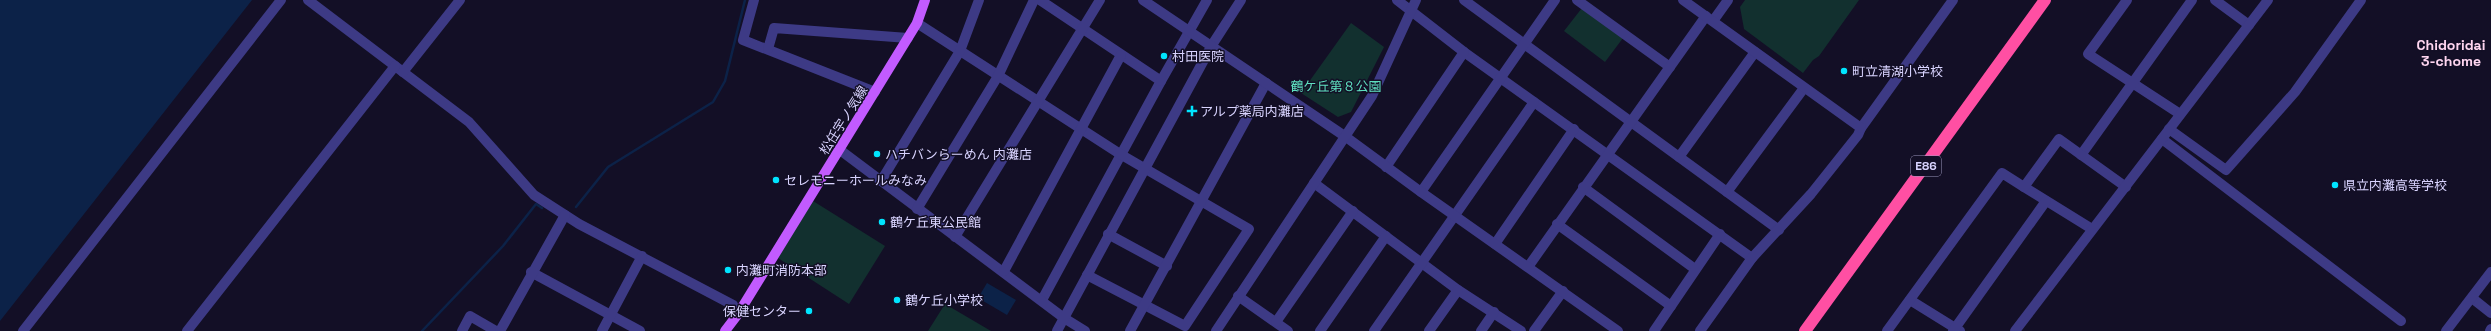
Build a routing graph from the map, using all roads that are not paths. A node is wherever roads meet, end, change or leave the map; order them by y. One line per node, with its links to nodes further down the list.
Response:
1 (281, 0): 114 (street)
2 (308, 0): 42 (street)
3 (460, 0): 42 (street)
4 (754, 0): 36 (street)
5 (925, 0): 29 (main road, 松任宇ノ気線)
6 (979, 0): 37 (street)
7 (1034, 0): 43 (street)
8 (1040, 0): 31 (street)
9 (1100, 0): 31 (street)
10 (1143, 0): 32 (street)
11 (1207, 0): 32 (street)
12 (1241, 0): 35 (street)
13 (1397, 0): 27 (street)
14 (1416, 0): 27 (street)
15 (1464, 0): 34 (street)
16 (1555, 0): 34 (street)
17 (1577, 0): 41 (street)
18 (1683, 0): 28 (street)
19 (1728, 0): 28 (street)
20 (1953, 0): 55 (street)
21 (2045, 0): 136 (highway, E86)
22 (2127, 0): 47 (street)
23 (2192, 0): 47 (street)
24 (2215, 0): 30 (street)
25 (2268, 0): 30 (street)
26 (2361, 0): 57 (street)
27 (1412, 12): 38 (street); 58 (street)
28 (1709, 19): 39 (street); 41 (street)
29 (918, 23): 33 (main road, 松任宇ノ気線); 37 (street)
30 (2249, 25): 52 (street)
31 (1082, 29): 40 (street); 50 (street)
32 (1190, 30): 35 (street); 45 (street)
33 (908, 38): 36 (street); 49 (main road, 松任宇ノ気線)
34 (1523, 44): 44 (street); 53 (street)
35 (1212, 45): 46 (street); 66 (street)
36 (768, 49): 49 (street)
37 (960, 51): 43 (street); 67 (street)
38 (1464, 52): 44 (street); 65 (street)
39 (1755, 52): 48 (street); 64 (street)
40 (1121, 55): 45 (street); 54 (street)
41 (1670, 67): 53 (street)
42 (399, 69): 78 (street); 115 (street)
43 (998, 76): 50 (street); 76 (street)
44 (1500, 76): 51 (street); 72 (street)
45 (1161, 81): 62 (street)
46 (1266, 82): 58 (street); 74 (street)
47 (2131, 83): 52 (street); 63 (street)
48 (1804, 88): 55 (street); 73 (street)
49 (875, 92): 60 (main road, 松任宇ノ気線)
50 (1038, 101): 54 (street); 86 (street)
51 (1534, 102): 56 (street); 79 (street)
52 (2180, 114): 57 (street)
53 (1631, 122): 61 (street); 64 (street)
54 (1080, 128): 62 (street); 94 (street)
55 (1861, 128): 82 (street)
56 (1574, 129): 61 (street); 87 (street)
57 (2169, 129): 59 (street)
58 (1346, 137): 65 (street); 68 (street)
59 (2162, 139): 69 (street); 111 (street)
60 (840, 150): 67 (street); 108 (main road, 松任宇ノ気線)
61 (1608, 153): 70 (street); 84 (street)
62 (1120, 154): 66 (street); 102 (street)
63 (2080, 155): 69 (street); 71 (street)
64 (1679, 157): 73 (street)
65 (1386, 167): 72 (street)
66 (1143, 168): 74 (street); 83 (street)
67 (881, 181): 76 (street)
68 (1314, 183): 77 (street); 100 (street)
69 (2126, 187): 81 (street)
70 (1583, 188): 80 (street); 93 (street)
71 (2024, 188): 75 (street); 103 (street)
72 (1421, 192): 79 (street)
73 (1727, 192): 82 (street)
74 (1202, 201): 91 (street); 104 (street)
75 (2046, 201): 81 (street); 113 (street)
76 (917, 209): 86 (street)
77 (1353, 211): 85 (street); 112 (street)
78 (565, 215): 88 (street); 95 (street)
79 (1455, 216): 87 (street); 90 (street)
80 (1558, 224): 92 (street); 105 (street)
81 (2092, 229): 138 (street)
82 (1780, 230): 89 (street)
83 (1108, 234): 91 (street); 97 (street)
84 (1720, 234): 89 (street); 93 (street)
85 (1386, 236): 90 (street); 127 (street)
86 (955, 237): 94 (street)
87 (1495, 244): 92 (street)
88 (642, 256): 108 (street); 109 (street)
89 (1752, 258): 135 (street)
90 (1421, 262): 98 (street); 128 (street)
91 (1167, 266): 104 (street)
92 (1528, 267): 99 (street)
93 (1695, 269): 105 (street)
94 (1004, 271): 102 (street)
95 (531, 272): 109 (street); 118 (street)
96 (2491, 272): 101 (street)
97 (1086, 275): 104 (street); 110 (street)
98 (1458, 290): 106 (street); 129 (street)
99 (1563, 291): 132 (street); 133 (street)
100 (1238, 296): 112 (street); 125 (street)
101 (2472, 298): 107 (street); 139 (street)
102 (1042, 300): 110 (street)
103 (1910, 300): 113 (street); 137 (street)
104 (1146, 306): 124 (street)
105 (1671, 306): 134 (street)
106 (1494, 312): 130 (street); 131 (street)
107 (2491, 313)
108 (738, 314): 121 (main road, 松任宇ノ気線)
109 (611, 315): 119 (street); 120 (street)
110 (1064, 318): 122 (street); 123 (street)
111 (2401, 321)
112 (1276, 322): 126 (street)
113 (1956, 330)
114 (24, 331)
115 (187, 331)
116 (462, 331): 117 (street)
117 (496, 331)
118 (500, 331)
119 (602, 331)
120 (640, 331)
121 (725, 331)
122 (1057, 331)
123 (1085, 331)
124 (1130, 331)
125 (1216, 331)
126 (1288, 331)
127 (1320, 331)
128 (1374, 331)
129 (1429, 331)
130 (1481, 331)
131 (1521, 331)
132 (1534, 331)
133 (1618, 331)
134 (1654, 331)
135 (1700, 331)
136 (1804, 331)
137 (1887, 331)
138 (2015, 331)
139 (2446, 331)

